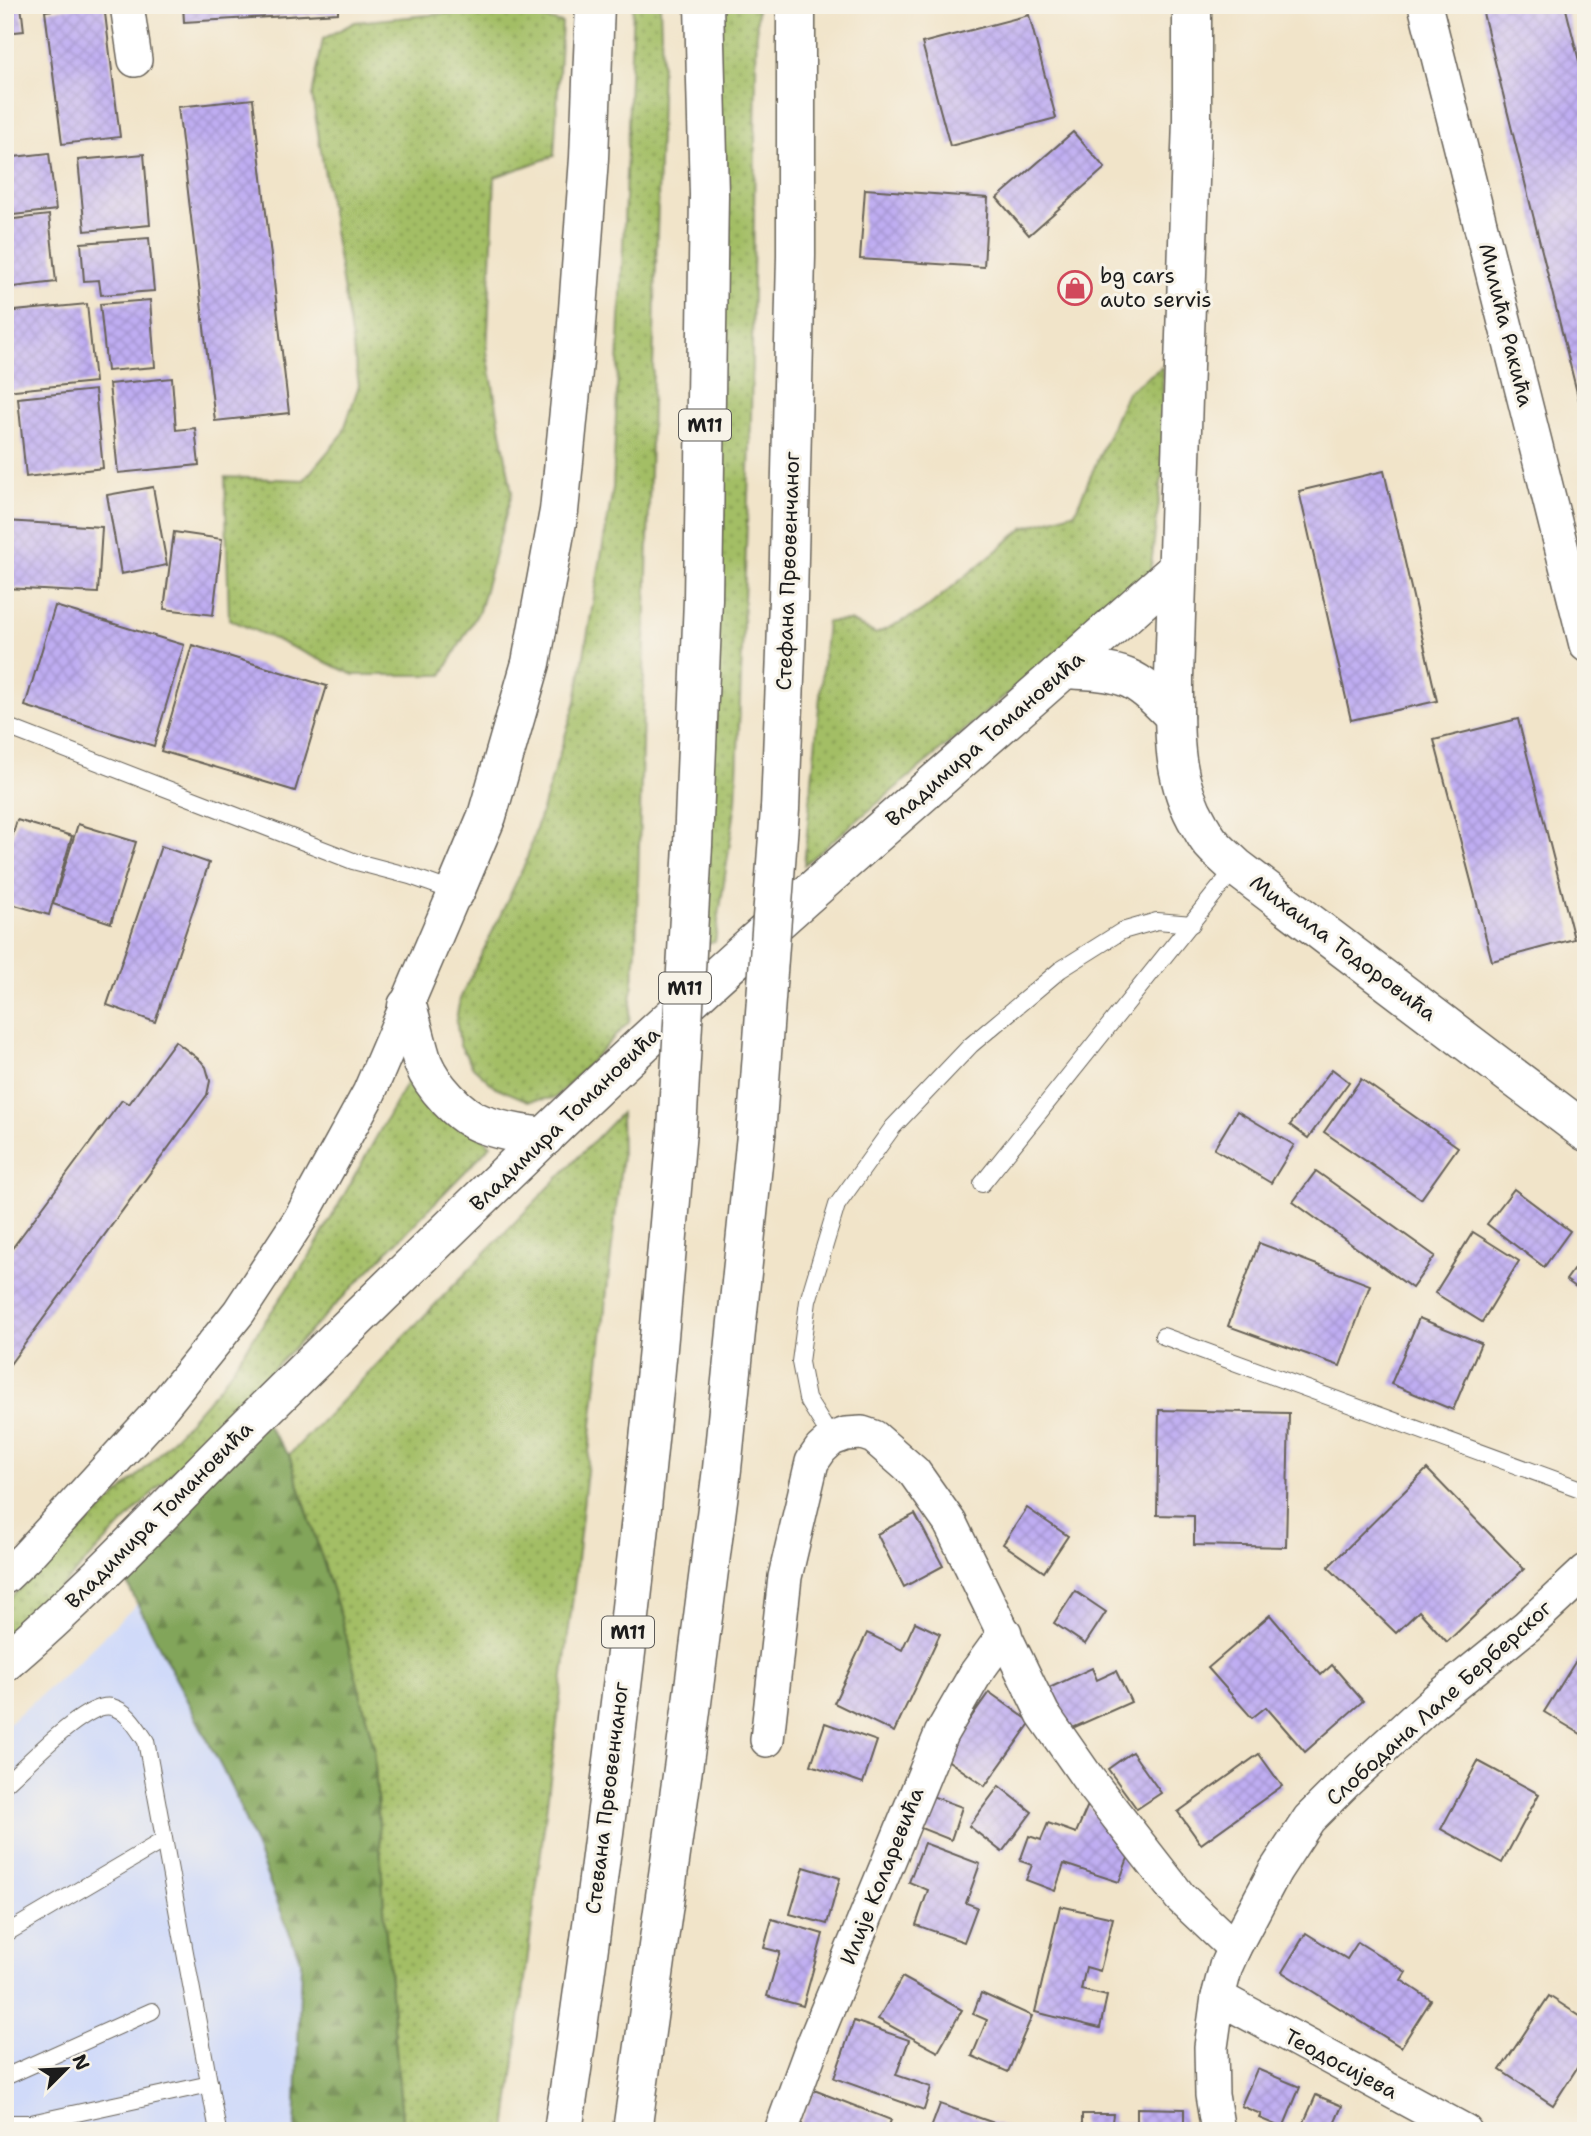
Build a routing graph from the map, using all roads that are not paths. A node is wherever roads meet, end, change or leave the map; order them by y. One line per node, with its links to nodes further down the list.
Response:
1 (127, 5): 7 (street)
2 (595, 5): 14 (main road)
3 (704, 5): 38 (main road, Стевана Првовенчаног / M11, bridge)
4 (796, 5): 39 (main road, Стефана Првовенчаног, bridge)
5 (1192, 5): 8 (main road)
6 (1425, 5): 9 (street, Милића Ракића)
7 (135, 60)
8 (1176, 570): 10 (main road, Владимира Томановића); 11 (main road)
9 (1586, 645)
10 (1066, 669): 11 (main road); 18 (main road, Владимира Томановића)
11 (1174, 716): 13 (main road, Михаила Тодоровића)
12 (5, 726): 14 (lane)
13 (1236, 867): 15 (lane); 17 (main road, Михаила Тодоровића)
14 (455, 892): 16 (street)
15 (1192, 924): 19 (lane); 21 (lane)
16 (407, 1006): 18 (main road); 24 (street)
17 (1586, 1132)
18 (545, 1137): 26 (main road, Владимира Томановића)
19 (982, 1184)
20 (1163, 1336): 22 (lane)
21 (832, 1440): 25 (street); 27 (street)
22 (1586, 1491)
23 (1586, 1571): 31 (street, Слободана Лале Берберског)
24 (5, 1577)
25 (1005, 1633): 31 (street); 40 (street, Илије Коларевића)
26 (5, 1662)
27 (767, 1740)
28 (5, 1784): 29 (lane)
29 (164, 1840): 30 (lane); 35 (lane)
30 (5, 1934)
31 (1234, 1948): 32 (street, Слободана Лале Берберског)
32 (1218, 1997): 41 (street, Слободана Лале Берберског); 42 (street, Теодосијева)
33 (152, 2011): 34 (lane)
34 (5, 2077)
35 (211, 2084): 36 (lane); 37 (lane)
36 (5, 2123)
37 (218, 2131)
38 (563, 2131)
39 (632, 2131)
40 (781, 2131)
41 (1218, 2131)
42 (1465, 2131)

